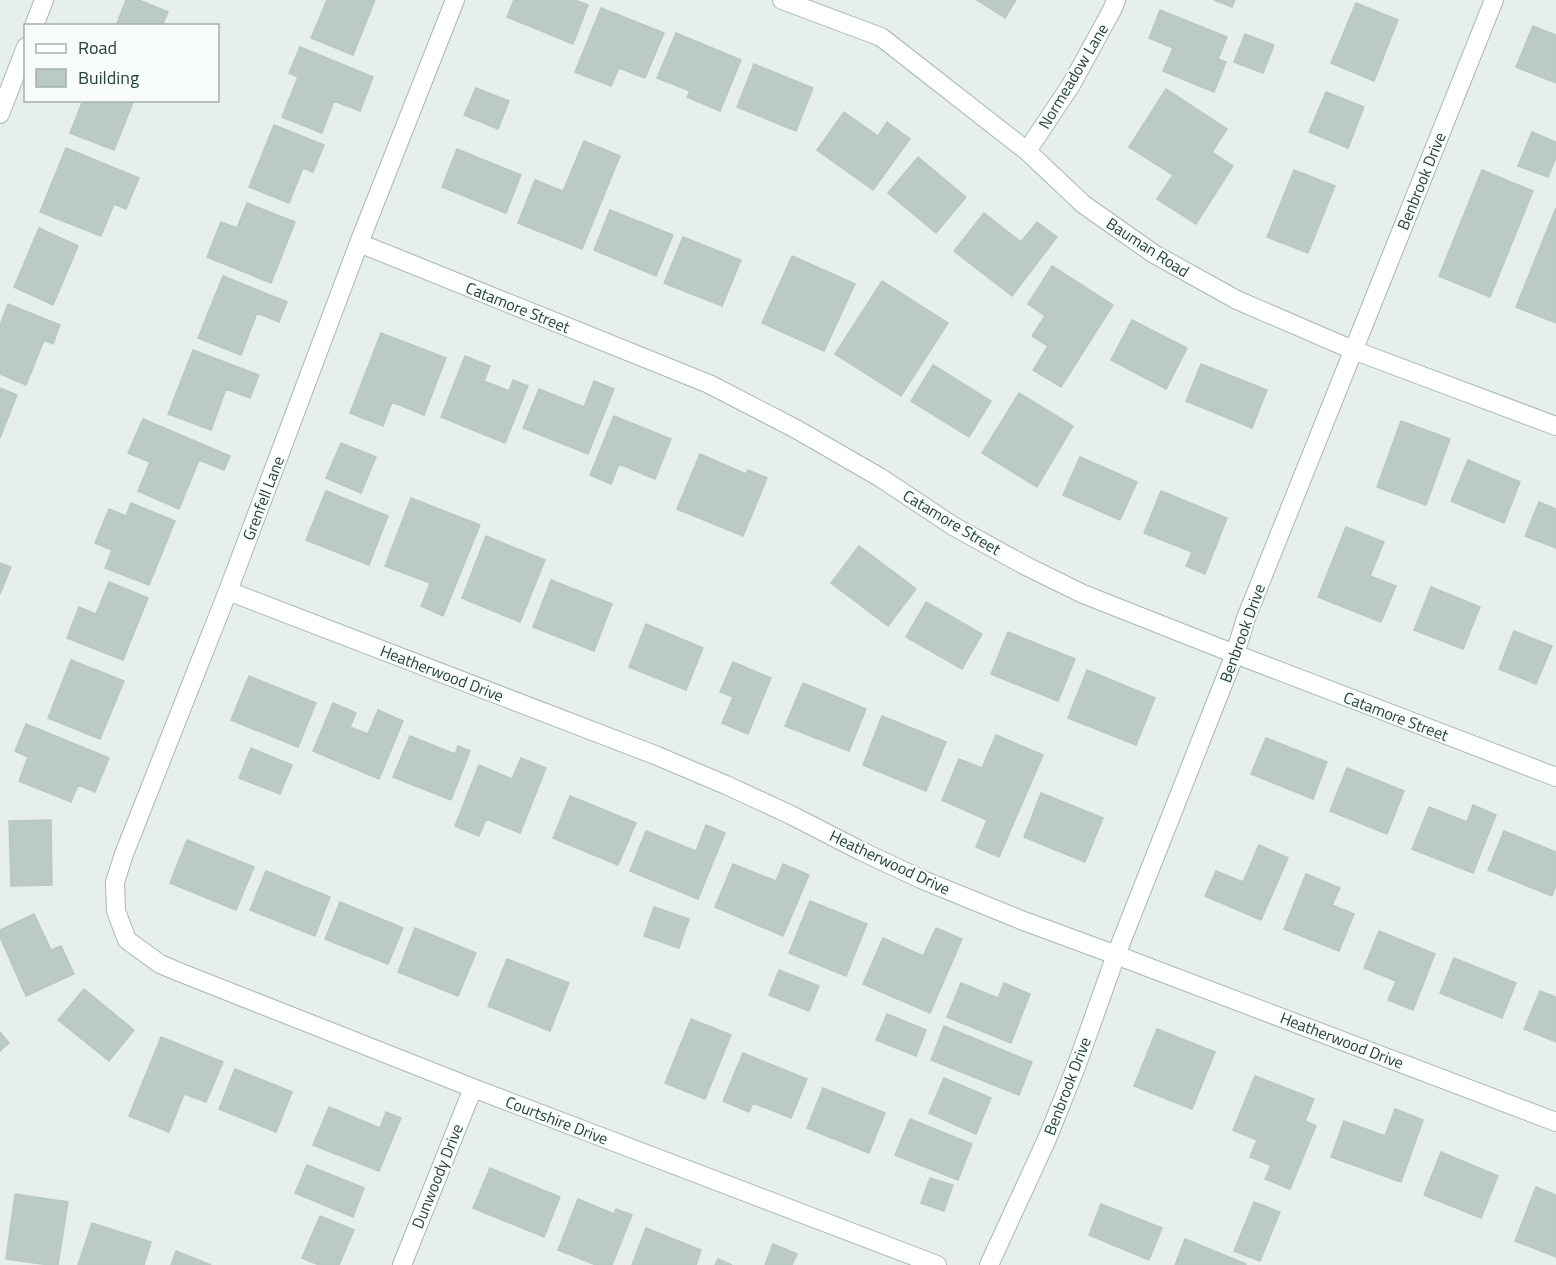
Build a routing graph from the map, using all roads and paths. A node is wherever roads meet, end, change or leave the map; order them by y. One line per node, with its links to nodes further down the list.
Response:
1 (44, 0): 6 (street)
2 (455, 0): 10 (street, Grenfell Lane)
3 (782, 0): 9 (street, Bauman Road)
4 (1116, 0): 9 (street, Normeadow Lane)
5 (1494, 0): 11 (street, Benbrook Drive)
6 (35, 24)
7 (24, 52): 8 (street)
8 (0, 114)
9 (1027, 151): 11 (street, Bauman Road)
10 (359, 243): 13 (street, Grenfell Lane); 14 (street, Catamore Street)
11 (1353, 350): 12 (street, Bauman Road); 14 (street, Benbrook Drive)
12 (1556, 426)
13 (228, 591): 16 (street, Heatherwood Drive); 17 (street, Grenfell Lane)
14 (1235, 654): 15 (street, Catamore Street); 16 (street, Benbrook Drive)
15 (1556, 777)
16 (1116, 954): 19 (street, Heatherwood Drive); 22 (street, Benbrook Drive)
17 (179, 972): 18 (street, Courtshire Drive)
18 (473, 1088): 20 (street, Dunwoody Drive); 21 (street, Courtshire Drive)
19 (1556, 1122)
20 (402, 1265)
21 (937, 1265)
22 (989, 1265)

